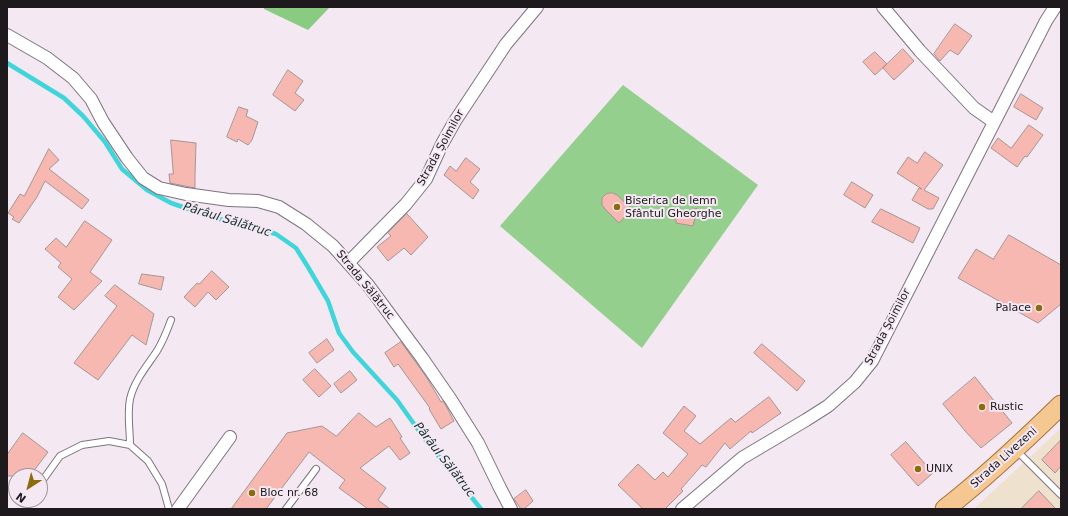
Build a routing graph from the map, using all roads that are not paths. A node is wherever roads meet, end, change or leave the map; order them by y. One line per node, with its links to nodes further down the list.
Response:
1 (538, 7): 6 (street, Strada Șoimilor)
2 (883, 7): 5 (street)
3 (1055, 7): 5 (street, Strada Șoimilor)
4 (7, 35): 6 (street, Strada Sălătruc)
5 (994, 122): 19 (street, Strada Șoimilor)
6 (348, 263): 18 (street, Strada Sălătruc)
7 (171, 320): 10 (lane)
8 (1061, 405): 11 (main road, Strada Livezeni)
9 (230, 437): 16 (street)
10 (130, 445): 13 (lane); 15 (lane)
11 (1015, 449): 14 (lane); 20 (main road, Strada Livezeni)
12 (316, 469): 17 (lane)
13 (48, 473)
14 (1061, 495)
15 (169, 509)
16 (178, 509)
17 (286, 509)
18 (511, 509)
19 (682, 509)
20 (945, 509)

